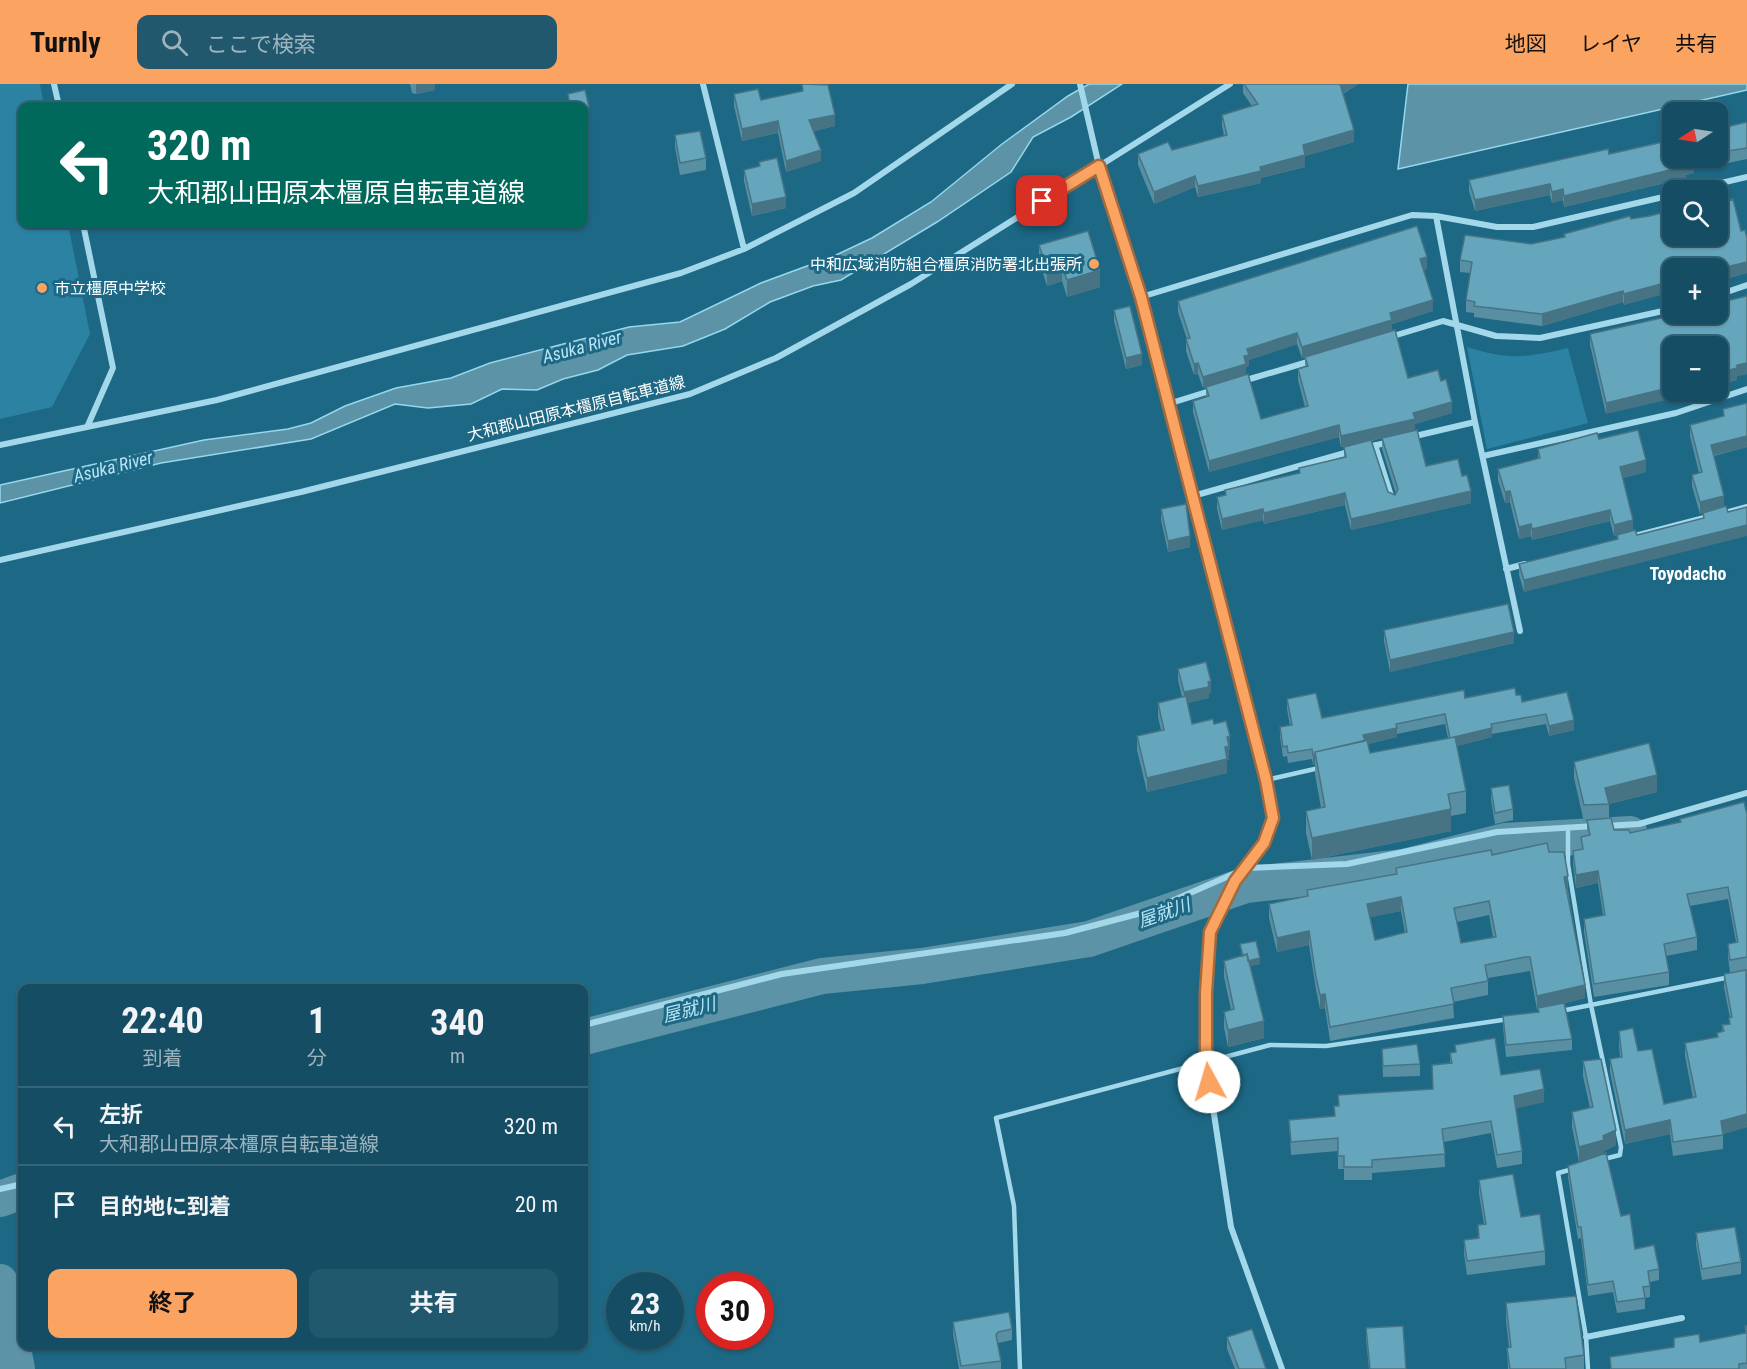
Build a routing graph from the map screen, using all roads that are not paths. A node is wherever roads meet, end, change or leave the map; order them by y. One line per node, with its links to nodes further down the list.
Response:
1 (54, 84): 6 (street)
2 (703, 84): 13 (street)
3 (1012, 84): 13 (street)
4 (1080, 84): 7 (street)
5 (1230, 84): 7 (street, 大和郡山田原本橿原自転車道線)
6 (58, 102)
7 (1099, 166): 16 (street); 34 (street, 大和郡山田原本橿原自転車道線)
8 (1747, 177): 9 (street)
9 (1728, 181)
10 (1662, 197): 11 (street)
11 (1436, 216): 16 (street); 18 (street)
12 (84, 228): 26 (street)
13 (744, 249): 26 (street)
14 (1747, 285): 15 (street)
15 (1728, 292)
16 (1141, 297): 24 (street)
17 (1662, 311): 18 (street)
18 (1457, 326): 19 (street); 25 (street)
19 (1386, 338)
20 (1317, 359): 21 (street)
21 (1236, 383)
22 (1225, 386): 24 (street)
23 (1747, 389): 29 (street)
24 (1168, 404): 30 (street)
25 (1475, 422): 28 (street); 29 (street)
26 (88, 425): 27 (street)
27 (0, 445)
28 (1375, 445): 30 (street); 31 (street)
29 (1483, 456): 36 (street)
30 (1193, 496): 39 (street)
31 (1393, 502)
32 (1747, 507): 33 (street)
33 (1621, 539)
34 (0, 560)
35 (1529, 563): 36 (street)
36 (1506, 569): 37 (street)
37 (1520, 631)
38 (1323, 767): 39 (lane)
39 (1266, 780): 42 (street)
40 (1747, 793): 41 (street)
41 (1568, 827): 42 (street); 44 (lane)
42 (1247, 868): 47 (street); 48 (street)
43 (1736, 976): 44 (lane)
44 (1591, 1005): 45 (lane); 49 (lane)
45 (1551, 1013)
46 (1518, 1018): 48 (lane)
47 (588, 1024)
48 (1206, 1061): 55 (lane); 56 (street)
49 (1597, 1162)
50 (1577, 1167): 54 (lane)
51 (18, 1185): 52 (street)
52 (0, 1189)
53 (1682, 1318): 54 (street)
54 (1586, 1337): 57 (lane)
55 (1020, 1369)
56 (1282, 1369)
57 (1588, 1369)

